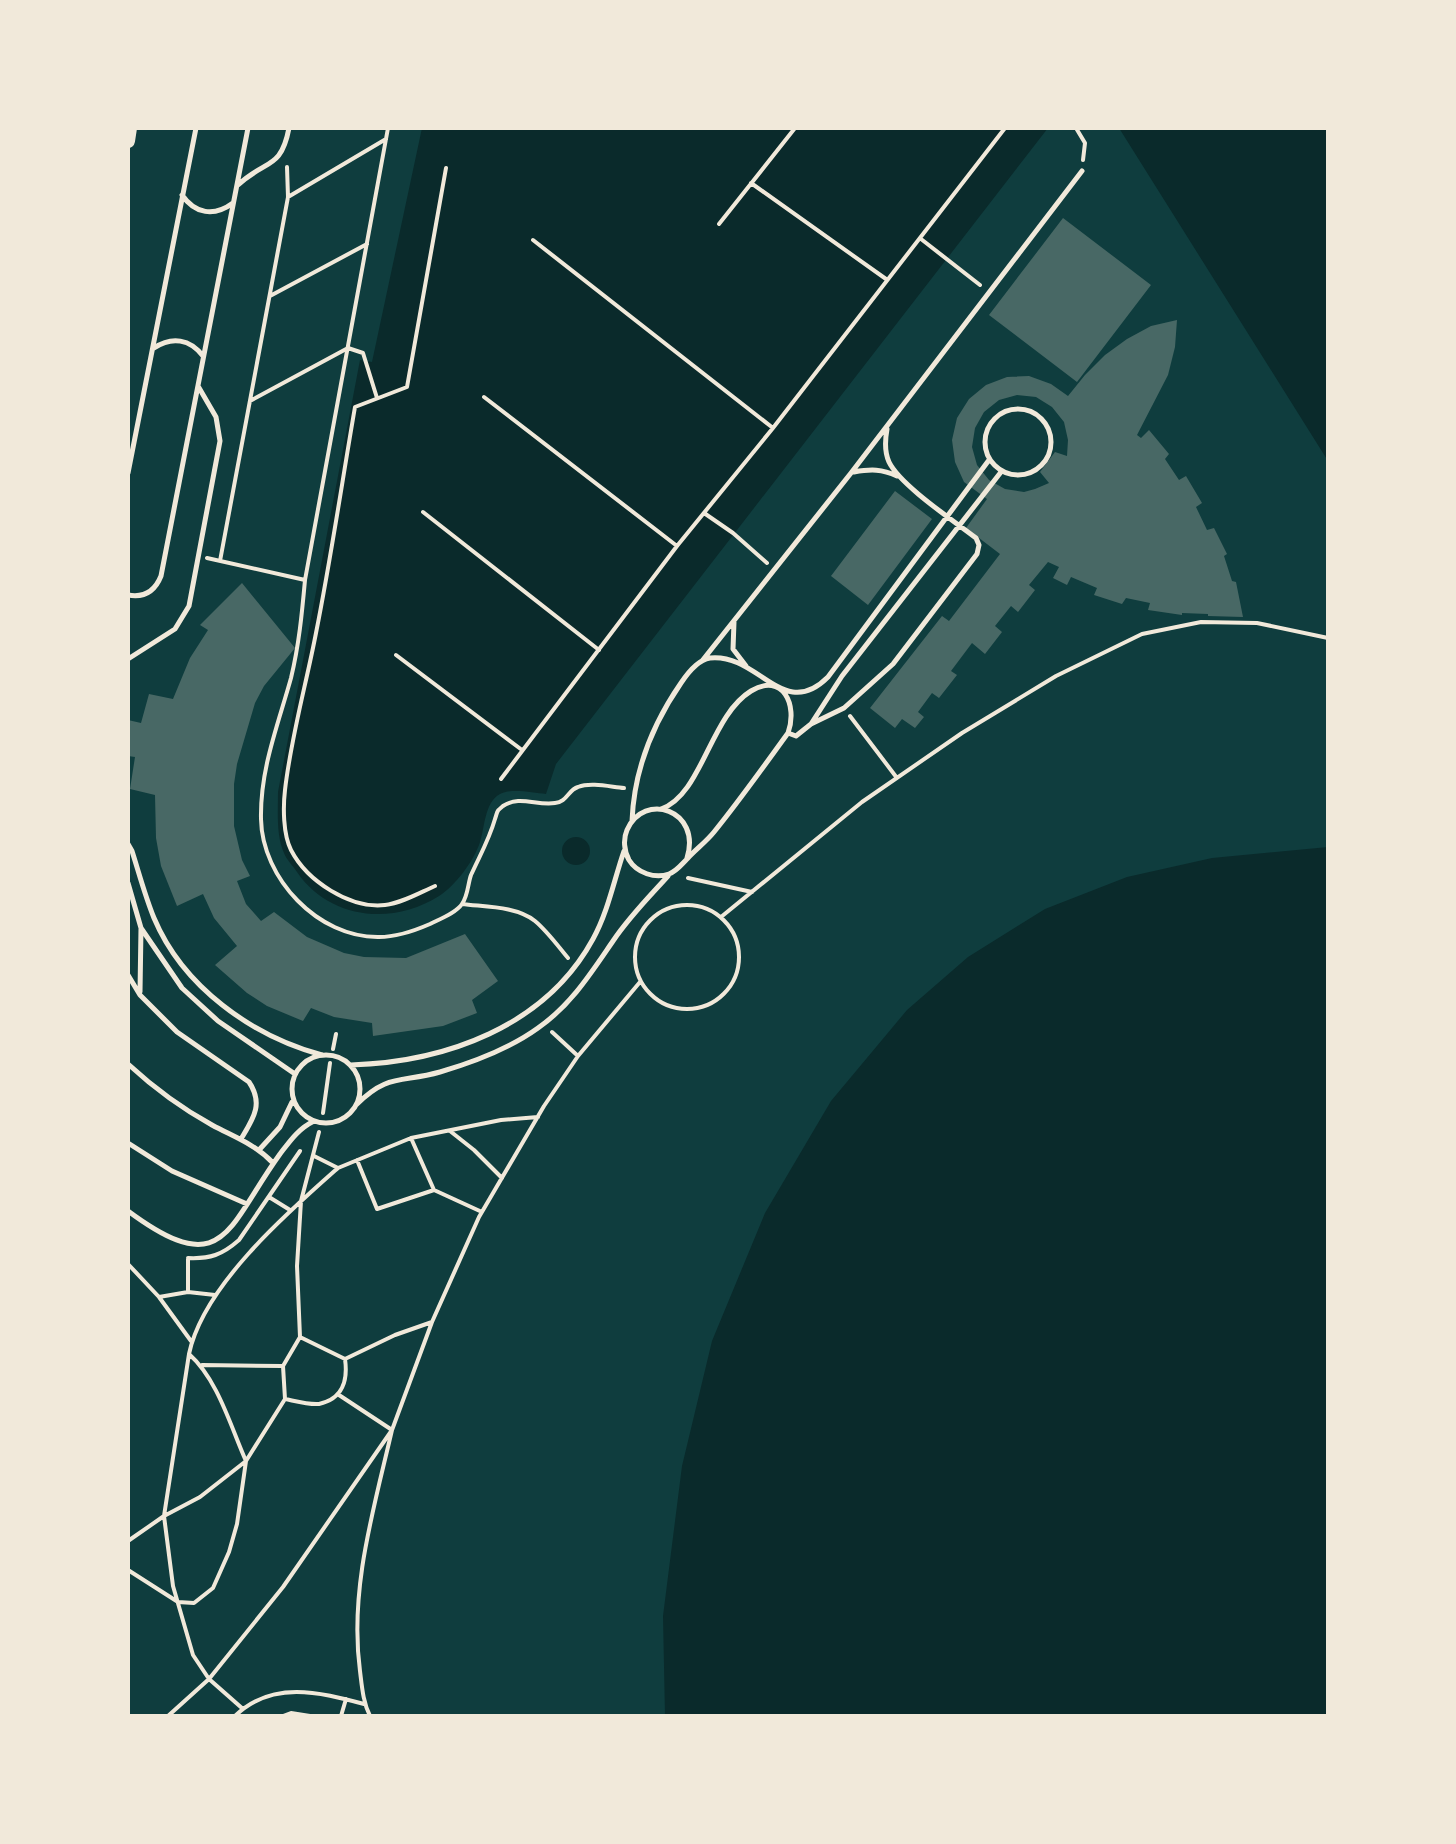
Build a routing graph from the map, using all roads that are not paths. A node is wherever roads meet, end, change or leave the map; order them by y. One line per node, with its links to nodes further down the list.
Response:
1 (130, 128): 5 (main road)
2 (196, 128): 8 (lane)
3 (248, 128): 7 (lane)
4 (289, 128): 7 (lane)
5 (128, 140)
6 (1082, 171): 13 (lane)
7 (236, 187): 9 (lane)
8 (182, 195): 9 (lane); 10 (lane)
9 (233, 203): 11 (lane)
10 (152, 349): 11 (lane); 15 (lane)
11 (203, 356): 12 (lane)
12 (197, 385): 19 (lane); 21 (lane)
13 (888, 424): 17 (lane); 18 (lane)
14 (988, 460): 16 (lane); 16 (lane); 24 (lane)
15 (128, 472)
16 (1002, 472): 25 (lane)
17 (851, 473): 18 (lane); 20 (lane)
18 (900, 477): 25 (lane)
19 (128, 595)
20 (734, 618): 22 (lane); 23 (lane)
21 (128, 659)
22 (702, 661): 23 (lane); 28 (lane)
23 (746, 666): 24 (lane)
24 (776, 686): 26 (lane); 27 (lane)
25 (811, 724): 26 (lane)
26 (788, 733): 31 (lane)
27 (661, 809): 28 (lane); 31 (lane)
28 (632, 821): 30 (lane)
29 (128, 844): 37 (lane)
30 (624, 848): 32 (lane); 39 (lane)
31 (687, 858): 32 (lane)
32 (670, 874): 42 (lane)
33 (128, 883): 34 (lane)
34 (141, 928): 36 (lane); 40 (lane)
35 (128, 975): 36 (lane)
36 (140, 995): 44 (lane)
37 (322, 1055): 39 (lane); 40 (lane)
38 (128, 1064): 44 (lane)
39 (351, 1065): 42 (lane)
40 (295, 1074): 41 (lane)
41 (293, 1100): 43 (lane); 46 (lane)
42 (356, 1105): 43 (lane)
43 (314, 1121): 47 (lane)
44 (241, 1139): 46 (lane)
45 (128, 1143): 48 (lane)
46 (259, 1150): 47 (lane)
47 (274, 1164): 48 (lane)
48 (248, 1204): 49 (lane)
49 (128, 1211)

